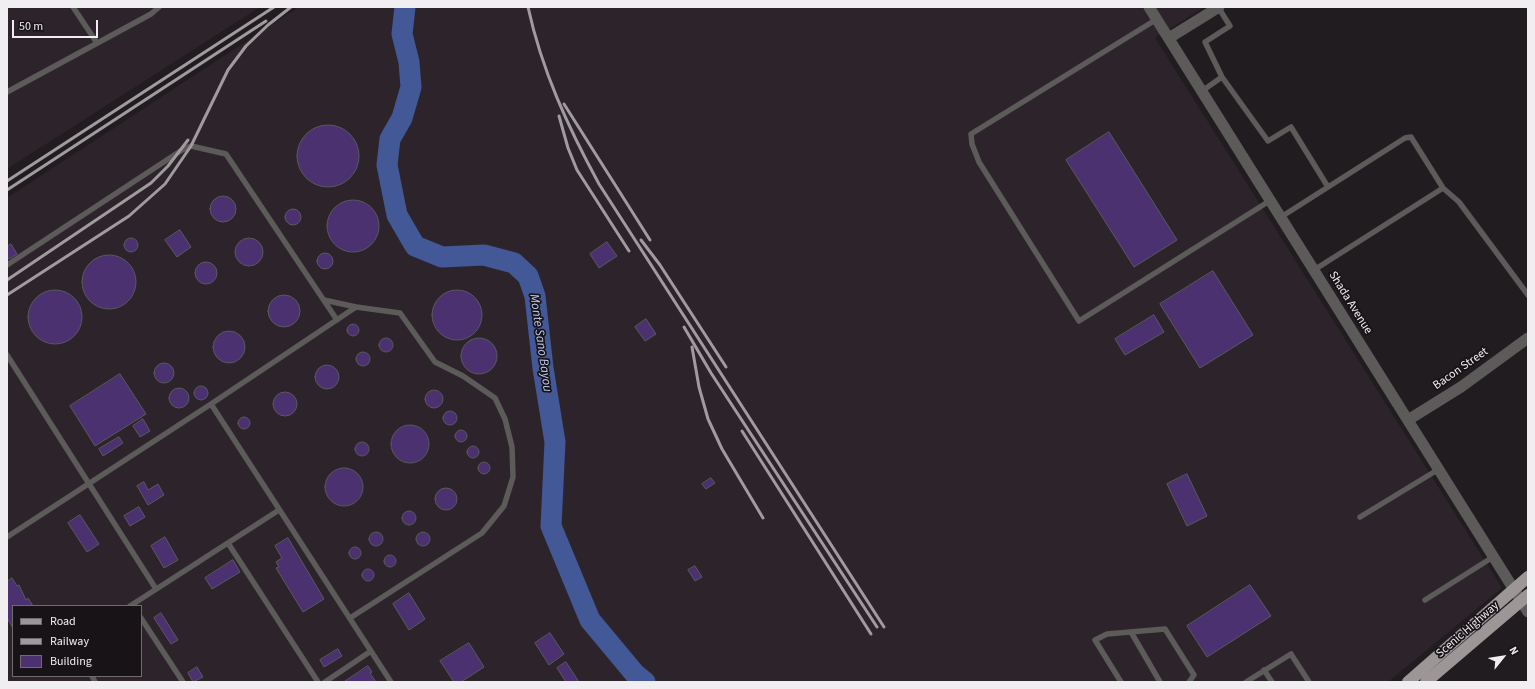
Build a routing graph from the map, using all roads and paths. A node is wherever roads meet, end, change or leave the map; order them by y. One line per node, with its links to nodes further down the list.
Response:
1 (73, 7): 7 (lane)
2 (159, 7): 7 (lane)
3 (1149, 7): 5 (street, Shada Avenue)
4 (1218, 7): 6 (street); 8 (lane)
5 (1157, 19): 6 (street, Shada Avenue); 13 (lane)
6 (1169, 38): 9 (street, Shada Avenue)
7 (97, 44): 10 (lane)
8 (1222, 77): 9 (lane); 11 (lane)
9 (1202, 91): 13 (street, Shada Avenue)
10 (7, 92)
11 (1328, 187): 12 (lane); 14 (lane)
12 (1443, 188): 16 (lane); 17 (lane)
13 (1271, 200): 14 (street, Shada Avenue)
14 (1281, 217): 16 (street, Shada Avenue)
15 (7, 265): 18 (lane)
16 (1314, 270): 24 (street, Shada Avenue)
17 (1528, 295)
18 (324, 300): 19 (lane); 20 (lane)
19 (356, 307): 20 (lane); 39 (lane)
20 (337, 320): 23 (lane)
21 (1527, 340): 24 (street, Bacon Street)
22 (7, 355): 26 (lane)
23 (211, 404): 26 (lane); 27 (lane)
24 (1408, 420): 25 (street, Shada Avenue)
25 (1438, 469): 28 (lane); 31 (street, Shada Avenue)
26 (89, 484): 29 (lane); 33 (lane)
27 (279, 510): 30 (lane); 39 (lane)
28 (1360, 517)
29 (7, 537)
30 (228, 543): 33 (lane); 45 (lane)
31 (1493, 557): 34 (street, Shada Avenue); 36 (lane)
32 (1528, 577): 34 (main road, Scenic Highway)
33 (156, 589): 37 (lane)
34 (1514, 591): 35 (street, Shada Avenue); 54 (main road, Scenic Highway)
35 (1524, 598): 38 (street, Shada Avenue); 55 (main road, Scenic Highway)
36 (1425, 600)
37 (133, 605)
38 (1528, 612)
39 (350, 618): 42 (lane)
40 (142, 620): 44 (lane)
41 (1131, 632): 48 (lane); 49 (lane); 50 (lane)
42 (371, 652): 46 (lane); 47 (lane)
43 (1264, 670): 51 (lane); 52 (lane); 53 (lane)
44 (183, 682)
45 (318, 682)
46 (325, 682)
47 (391, 682)
48 (1121, 682)
49 (1160, 682)
50 (1189, 682)
51 (1246, 682)
52 (1272, 682)
53 (1309, 682)
54 (1408, 682)
55 (1426, 682)

